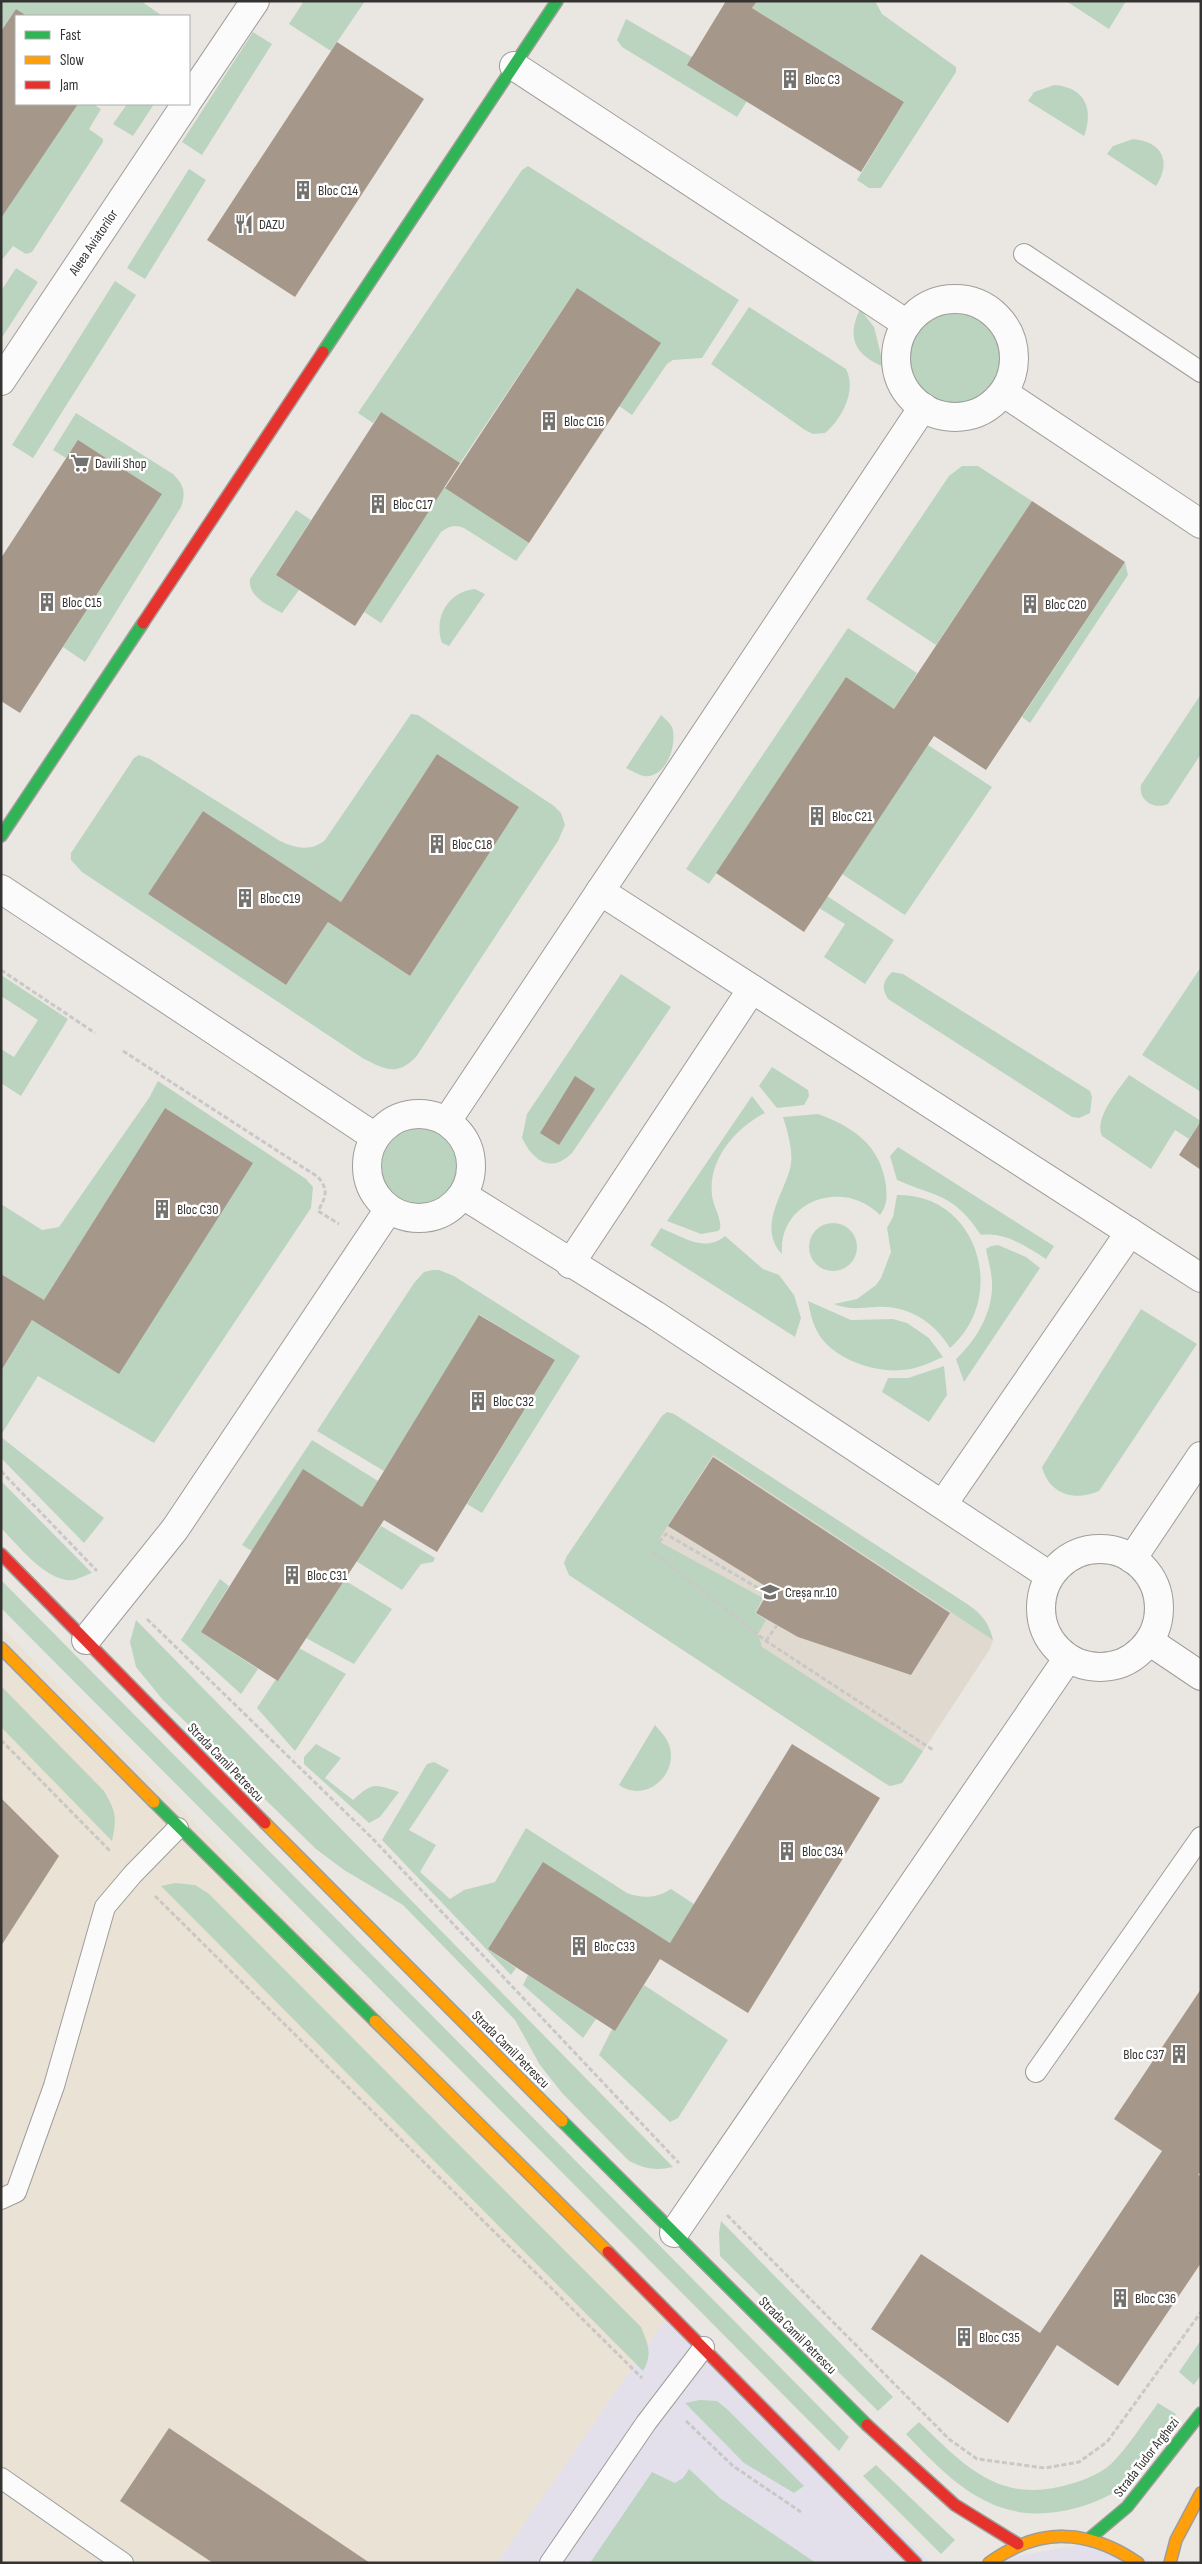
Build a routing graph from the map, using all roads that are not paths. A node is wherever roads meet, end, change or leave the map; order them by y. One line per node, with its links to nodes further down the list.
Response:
1 (255, 1): 4 (street)
2 (557, 1): 3 (street)
3 (514, 66): 7 (street); 13 (street)
4 (190, 98)
5 (185, 105): 9 (street, Aleea Aviatorilor)
6 (1024, 254): 8 (lane)
7 (907, 324): 10 (street); 11 (street)
8 (1201, 372)
9 (1, 381)
10 (1004, 393): 11 (street); 12 (street)
11 (923, 407): 15 (street)
12 (1201, 524)
13 (1, 836)
14 (1, 889): 18 (street)
15 (600, 891): 16 (street); 17 (street)
16 (752, 989): 21 (street); 22 (street)
17 (447, 1121): 18 (street); 19 (street)
18 (375, 1136): 20 (street)
19 (463, 1195): 20 (street); 22 (street)
20 (389, 1209): 29 (street)
21 (1130, 1232): 23 (street); 25 (street)
22 (570, 1264): 25 (street)
23 (1201, 1278)
24 (1201, 1456): 27 (street)
25 (944, 1504): 28 (street)
26 (1, 1554): 29 (street, Strada Camil Petrescu)
27 (1132, 1559): 28 (street); 30 (street)
28 (1050, 1576): 32 (street)
29 (86, 1640): 38 (street, Strada Camil Petrescu)
30 (1149, 1641): 32 (street); 33 (street)
31 (1, 1648): 34 (street)
32 (1068, 1658): 38 (street)
33 (1201, 1676)
34 (178, 1828): 37 (lane); 39 (street)
35 (1201, 1837): 36 (lane)
36 (1036, 2072)
37 (1, 2199)
38 (674, 2233): 44 (street, Strada Camil Petrescu)
39 (704, 2347): 46 (lane); 47 (street)
40 (1201, 2413): 43 (street, Strada Tudor Arghezi)
41 (1, 2478): 45 (lane)
42 (1201, 2493): 50 (street)
43 (1090, 2538): 44 (street); 49 (street)
44 (1018, 2544): 48 (street)
45 (123, 2563)
46 (550, 2563)
47 (916, 2563)
48 (989, 2563)
49 (1138, 2563)
50 (1170, 2563)

